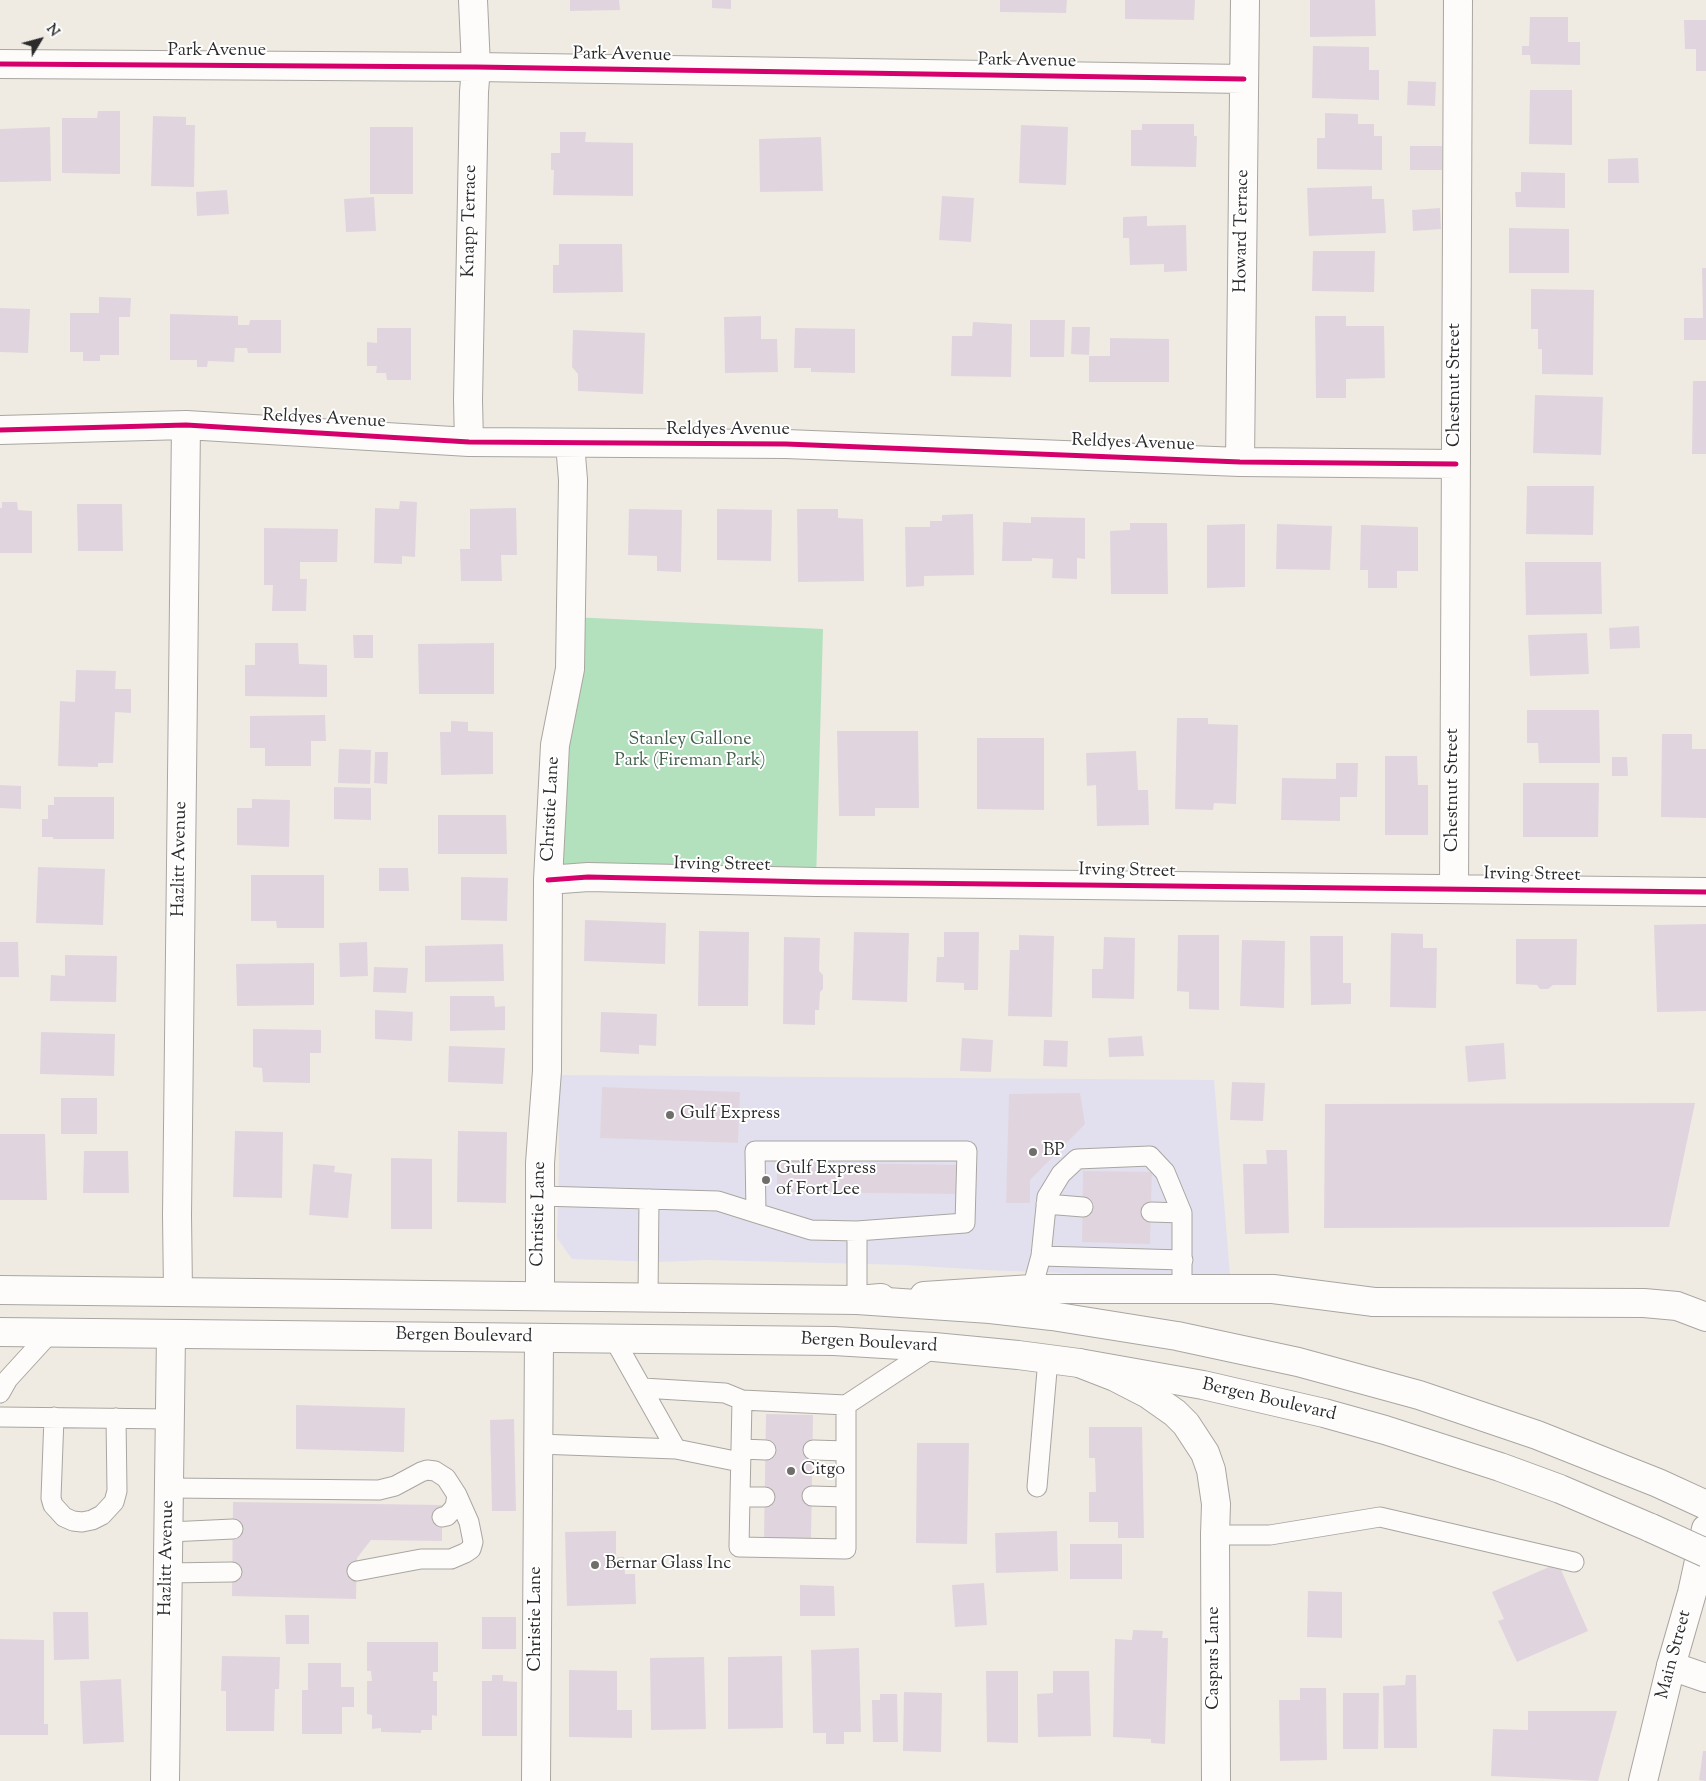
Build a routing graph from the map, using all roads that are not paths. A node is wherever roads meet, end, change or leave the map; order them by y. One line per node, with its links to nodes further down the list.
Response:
1 (472, 0): 5 (main road, Knapp Terrace)
2 (1246, 0): 6 (main road, Howard Terrace)
3 (1458, 0): 12 (main road, Chestnut Street)
4 (0, 64): 5 (main road, Park Avenue)
5 (476, 67): 6 (main road, Park Avenue); 9 (main road, Knapp Terrace)
6 (1244, 79): 11 (main road, Howard Terrace)
7 (186, 425): 8 (main road, Reldyes Avenue); 9 (main road, Reldyes Avenue); 29 (main road, Hazlitt Avenue)
8 (0, 430)
9 (469, 442): 10 (main road, Reldyes Avenue)
10 (570, 443): 11 (main road, Reldyes Avenue); 13 (main road, Christie Lane)
11 (1240, 462): 12 (main road, Reldyes Avenue)
12 (1456, 464): 14 (main road, Chestnut Street)
13 (548, 880): 14 (main road, Irving Street); 16 (main road, Christie Lane)
14 (1454, 889): 15 (main road, Irving Street)
15 (1706, 892)
16 (540, 1196): 17 (lane); 30 (main road, Christie Lane)
17 (649, 1199): 21 (lane); 31 (lane)
18 (1046, 1204): 19 (lane); 22 (lane); 24 (lane)
19 (1083, 1206)
20 (1151, 1212): 22 (lane)
21 (756, 1213): 23 (lane); 23 (lane)
22 (1182, 1213): 25 (lane)
23 (857, 1231): 32 (lane)
24 (1041, 1256): 25 (lane); 26 (lane)
25 (1183, 1260): 28 (lane)
26 (1032, 1289): 28 (main road); 32 (main road)
27 (0, 1290): 29 (main road)
28 (1182, 1290): 33 (main road)
29 (178, 1292): 30 (main road)
30 (540, 1296): 31 (main road)
31 (648, 1298): 32 (main road)
32 (857, 1300): 63 (main road)
33 (1706, 1317)
34 (0, 1332): 35 (main road, Bergen Boulevard)
35 (50, 1333): 36 (main road, Bergen Boulevard); 43 (lane)
36 (171, 1334): 37 (main road, Bergen Boulevard); 49 (main road, Hazlitt Avenue)
37 (539, 1338): 38 (main road, Bergen Boulevard); 50 (main road, Christie Lane)
38 (614, 1339): 39 (main road, Bergen Boulevard); 42 (lane)
39 (934, 1347): 40 (main road, Bergen Boulevard); 45 (lane)
40 (1048, 1359): 41 (main road, Bergen Boulevard); 56 (lane)
41 (1079, 1363): 68 (main road, Caspars Lane); 69 (main road, Bergen Boulevard, bridge)
42 (642, 1388): 44 (lane); 51 (lane)
43 (0, 1393)
44 (742, 1400): 45 (lane); 55 (lane)
45 (846, 1405): 54 (lane)
46 (0, 1417): 47 (lane)
47 (54, 1418): 48 (lane); 48 (lane)
48 (116, 1418): 49 (lane)
49 (171, 1419): 57 (main road, Hazlitt Avenue)
50 (538, 1444): 51 (lane); 77 (main road, Christie Lane)
51 (676, 1449): 55 (lane)
52 (766, 1450): 55 (lane)
53 (812, 1450): 54 (lane)
54 (846, 1450): 62 (lane)
55 (741, 1455): 61 (lane)
56 (1037, 1487)
57 (169, 1488): 58 (lane); 67 (main road, Hazlitt Avenue)
58 (457, 1495): 64 (lane); 71 (lane)
59 (765, 1496): 61 (lane)
60 (812, 1496): 62 (lane)
61 (740, 1497): 62 (lane)
62 (846, 1497)
63 (1706, 1505)
64 (442, 1517)
65 (233, 1529): 67 (lane)
66 (1706, 1529): 74 (main road, Main Street)
67 (169, 1532): 73 (main road, Hazlitt Avenue)
68 (1215, 1534): 70 (lane); 78 (main road, Caspars Lane)
69 (1706, 1553)
70 (1574, 1562)
71 (357, 1571)
72 (232, 1572): 73 (lane)
73 (168, 1573): 76 (main road, Hazlitt Avenue)
74 (1671, 1666): 75 (main road); 79 (main road, Main Street)
75 (1706, 1678)
76 (165, 1781)
77 (536, 1781)
78 (1216, 1781)
79 (1643, 1781)

